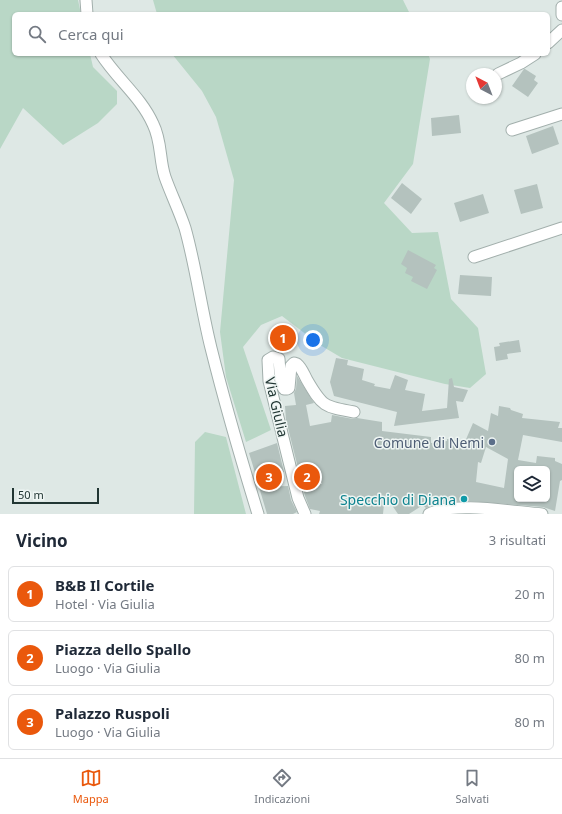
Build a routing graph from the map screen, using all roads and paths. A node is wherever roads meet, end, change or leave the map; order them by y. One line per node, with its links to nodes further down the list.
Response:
1 (86, 0): 3 (street)
2 (562, 8): 4 (street)
3 (87, 12)
4 (562, 15)
5 (562, 30): 6 (street)
6 (550, 42)
7 (102, 56): 15 (street)
8 (532, 56): 9 (street)
9 (502, 72)
10 (562, 114): 11 (street)
11 (512, 130)
12 (562, 228): 13 (street)
13 (474, 256)
14 (354, 412): 16 (street, Via Giulia)
15 (258, 514)
16 (304, 514)
17 (429, 514): 18 (street)
18 (542, 514)

